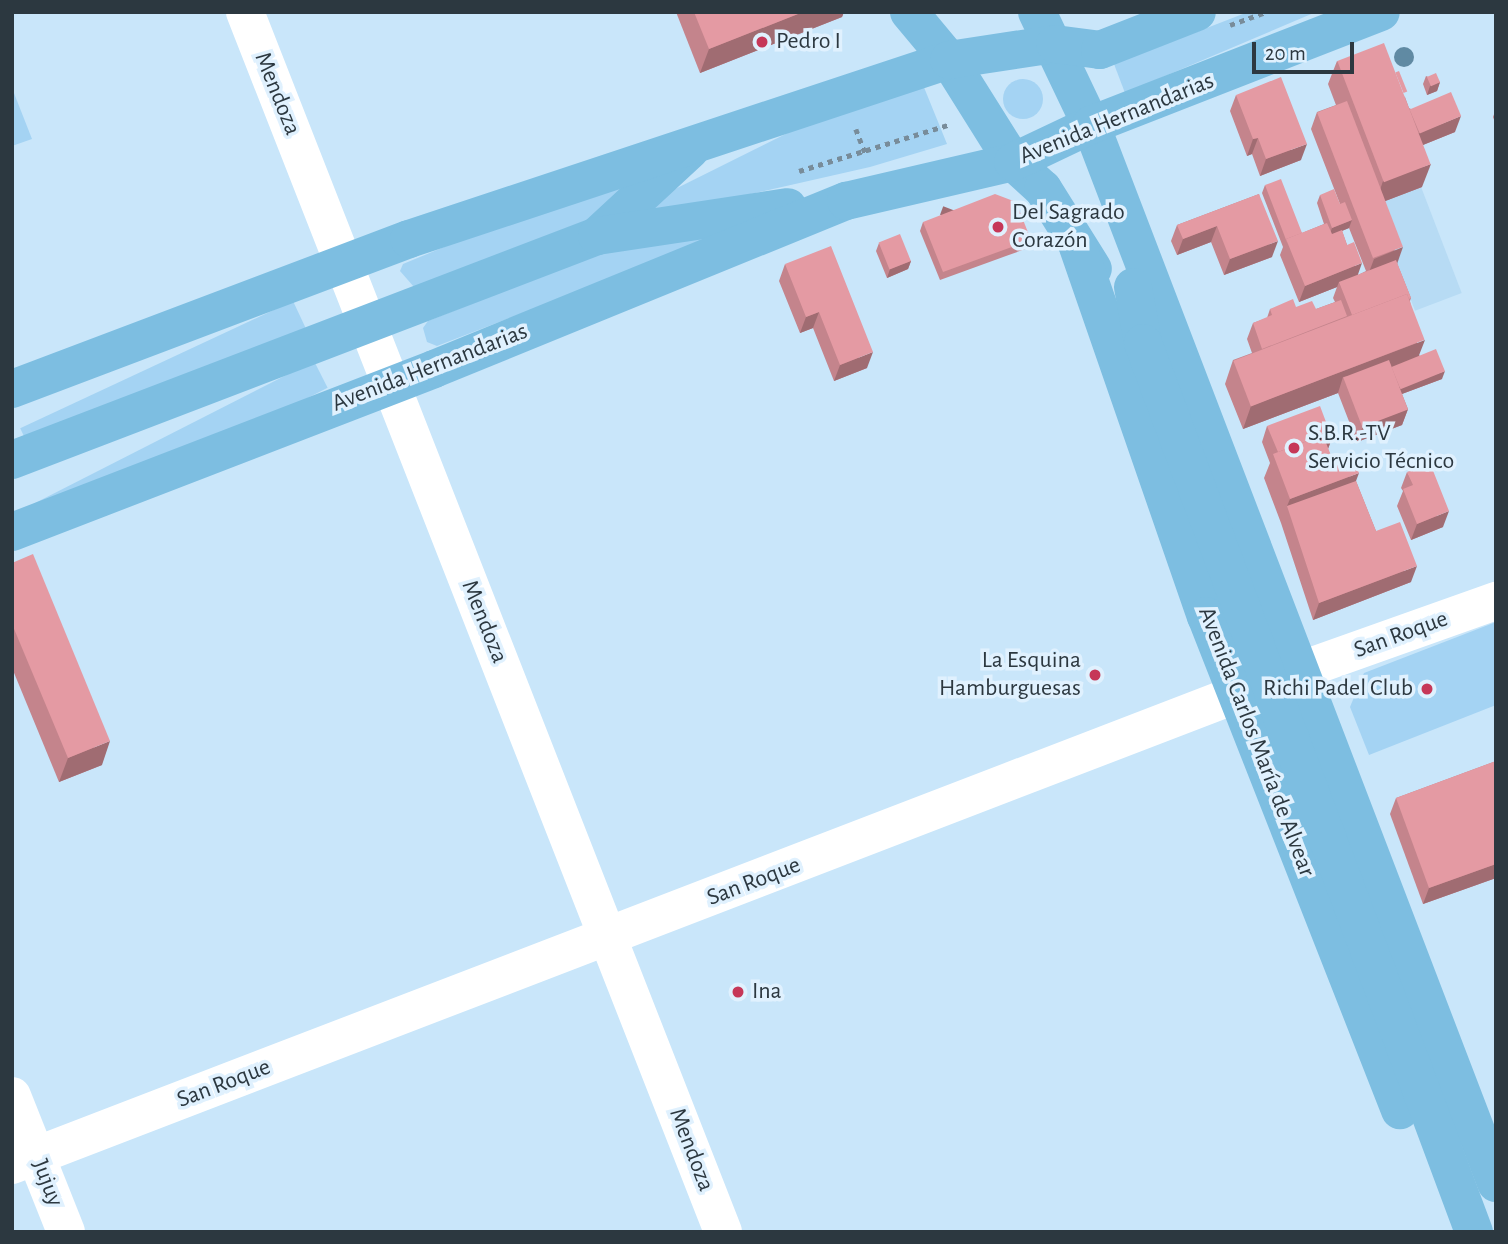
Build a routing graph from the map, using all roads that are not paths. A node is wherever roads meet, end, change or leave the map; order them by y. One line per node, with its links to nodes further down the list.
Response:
1 (245, 12): 14 (street, Mendoza)
2 (909, 12): 6 (main road, Avenida Carlos María de Alvear)
3 (1197, 12): 5 (main road, Avenida Hernandarias)
4 (1381, 12): 7 (main road, Avenida Hernandarias)
5 (1046, 28): 6 (main road, Avenida Hernandarias); 7 (main road, Avenida Carlos María de Alvear)
6 (949, 60): 8 (main road, Avenida Hernandarias); 9 (main road, Avenida Carlos María de Alvear)
7 (1091, 125): 9 (main road, Avenida Hernandarias); 11 (main road, Avenida Carlos María de Alvear)
8 (702, 138): 12 (main road, Avenida Hernandarias); 14 (main road, Avenida Hernandarias)
9 (1013, 162): 10 (main road, Avenida Hernandarias); 13 (main road, Avenida Carlos María de Alvear)
10 (846, 201): 12 (main road, Avenida Hernandarias); 17 (main road, Avenida Hernandarias)
11 (1119, 206): 16 (main road, Avenida Carlos María de Alvear); 22 (main road, Avenida Carlos María de Alvear)
12 (597, 236): 15 (main road, Avenida Hernandarias)
13 (1078, 247): 16 (main road, Avenida Carlos María de Alvear); 22 (main road, Avenida Carlos María de Alvear)
14 (343, 263): 15 (street, Mendoza); 18 (main road, Avenida Hernandarias)
15 (366, 324): 17 (street, Mendoza); 19 (main road, Avenida Hernandarias)
16 (1143, 343): 22 (main road, Avenida Carlos María de Alvear)
17 (390, 385): 20 (main road, Avenida Hernandarias); 23 (street, Mendoza)
18 (12, 389)
19 (12, 460)
20 (12, 531)
21 (1496, 601): 22 (street, San Roque)
22 (1268, 682): 23 (street, San Roque); 26 (main road, Avenida Carlos María de Alvear); 27 (main road, Avenida Carlos María de Alvear)
23 (609, 938): 25 (street, San Roque); 29 (street, Mendoza)
24 (12, 1096): 25 (street, Jujuy)
25 (24, 1160): 28 (street, Jujuy)
26 (1496, 1183)
27 (1470, 1229)
28 (66, 1232)
29 (723, 1232)

